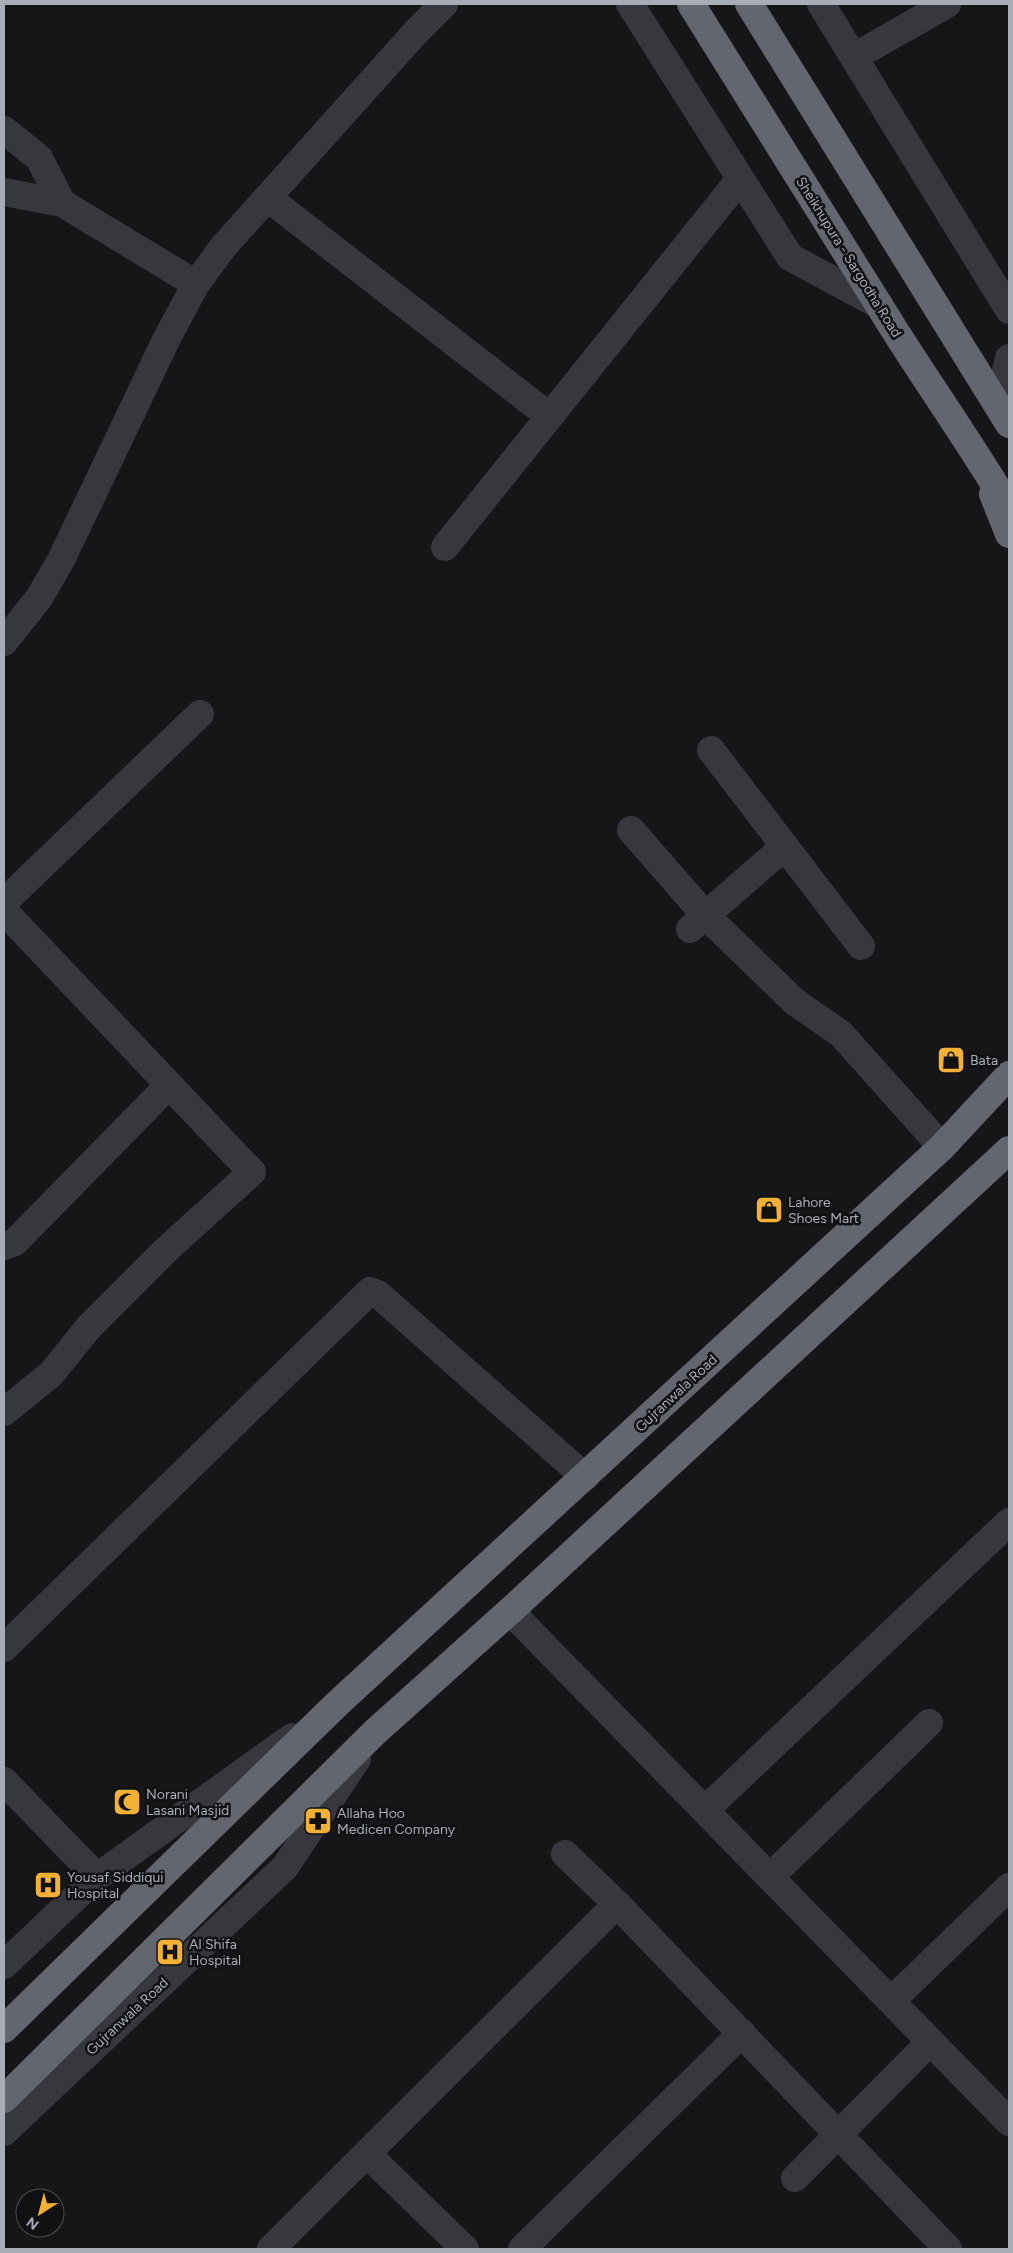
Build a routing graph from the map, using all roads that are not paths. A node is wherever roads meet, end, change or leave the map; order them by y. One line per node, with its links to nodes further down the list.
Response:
1 (444, 4): 11 (street)
2 (630, 4): 9 (street)
3 (691, 4): 14 (highway, Sheikhupura - Sargodha Road)
4 (749, 4): 18 (highway)
5 (821, 4): 7 (street)
6 (946, 4): 7 (street)
7 (854, 57): 15 (street)
8 (4, 130): 12 (street)
9 (740, 179): 14 (street); 17 (street)
10 (4, 192): 12 (street)
11 (268, 198): 13 (street); 17 (street)
12 (62, 204): 13 (street)
13 (196, 284): 23 (street)
14 (879, 305): 19 (highway, Sheikhupura - Sargodha Road)
15 (1009, 310)
16 (1009, 358): 18 (street)
17 (549, 416): 22 (street)
18 (1006, 418)
19 (976, 453): 20 (highway, Sheikhupura - Sargodha Road); 21 (highway)
20 (1009, 508)
21 (1009, 534)
22 (445, 547)
23 (4, 642)
24 (200, 714): 28 (street)
25 (711, 750): 27 (street)
26 (631, 830): 30 (street)
27 (785, 846): 30 (street); 31 (street)
28 (4, 902)
29 (4, 911): 33 (street)
30 (698, 923): 34 (street)
31 (861, 946)
32 (1009, 1075): 34 (highway, Gujranwala Road)
33 (169, 1085): 36 (street); 37 (street)
34 (942, 1147): 38 (highway, Gujranwala Road)
35 (1009, 1150): 40 (highway, Gujranwala Road)
36 (4, 1246)
37 (4, 1412)
38 (585, 1477): 41 (street); 42 (highway, Gujranwala Road)
39 (1009, 1522): 46 (street)
40 (510, 1611): 44 (highway, Gujranwala Road); 46 (street)
41 (4, 1648)
42 (337, 1704): 48 (street, Gujranwala Road); 54 (highway, Gujranwala Road)
43 (929, 1724): 49 (street)
44 (375, 1732): 57 (highway, Gujranwala Road); 59 (street, Gujranwala Road)
45 (4, 1781): 48 (street)
46 (705, 1810): 49 (street)
47 (565, 1854): 51 (street)
48 (97, 1877): 52 (street, Gujranwala Road)
49 (770, 1877): 53 (street)
50 (1009, 1887): 53 (street)
51 (617, 1904): 55 (street); 61 (street)
52 (4, 1965)
53 (891, 2001): 56 (street)
54 (4, 2029)
55 (742, 2033): 60 (street); 65 (street)
56 (930, 2042): 58 (street); 60 (street)
57 (4, 2099)
58 (1009, 2122)
59 (4, 2132)
60 (837, 2134): 62 (street); 66 (street)
61 (367, 2154): 63 (street); 64 (street)
62 (795, 2178)
63 (271, 2249)
64 (465, 2249)
65 (522, 2249)
66 (948, 2249)

